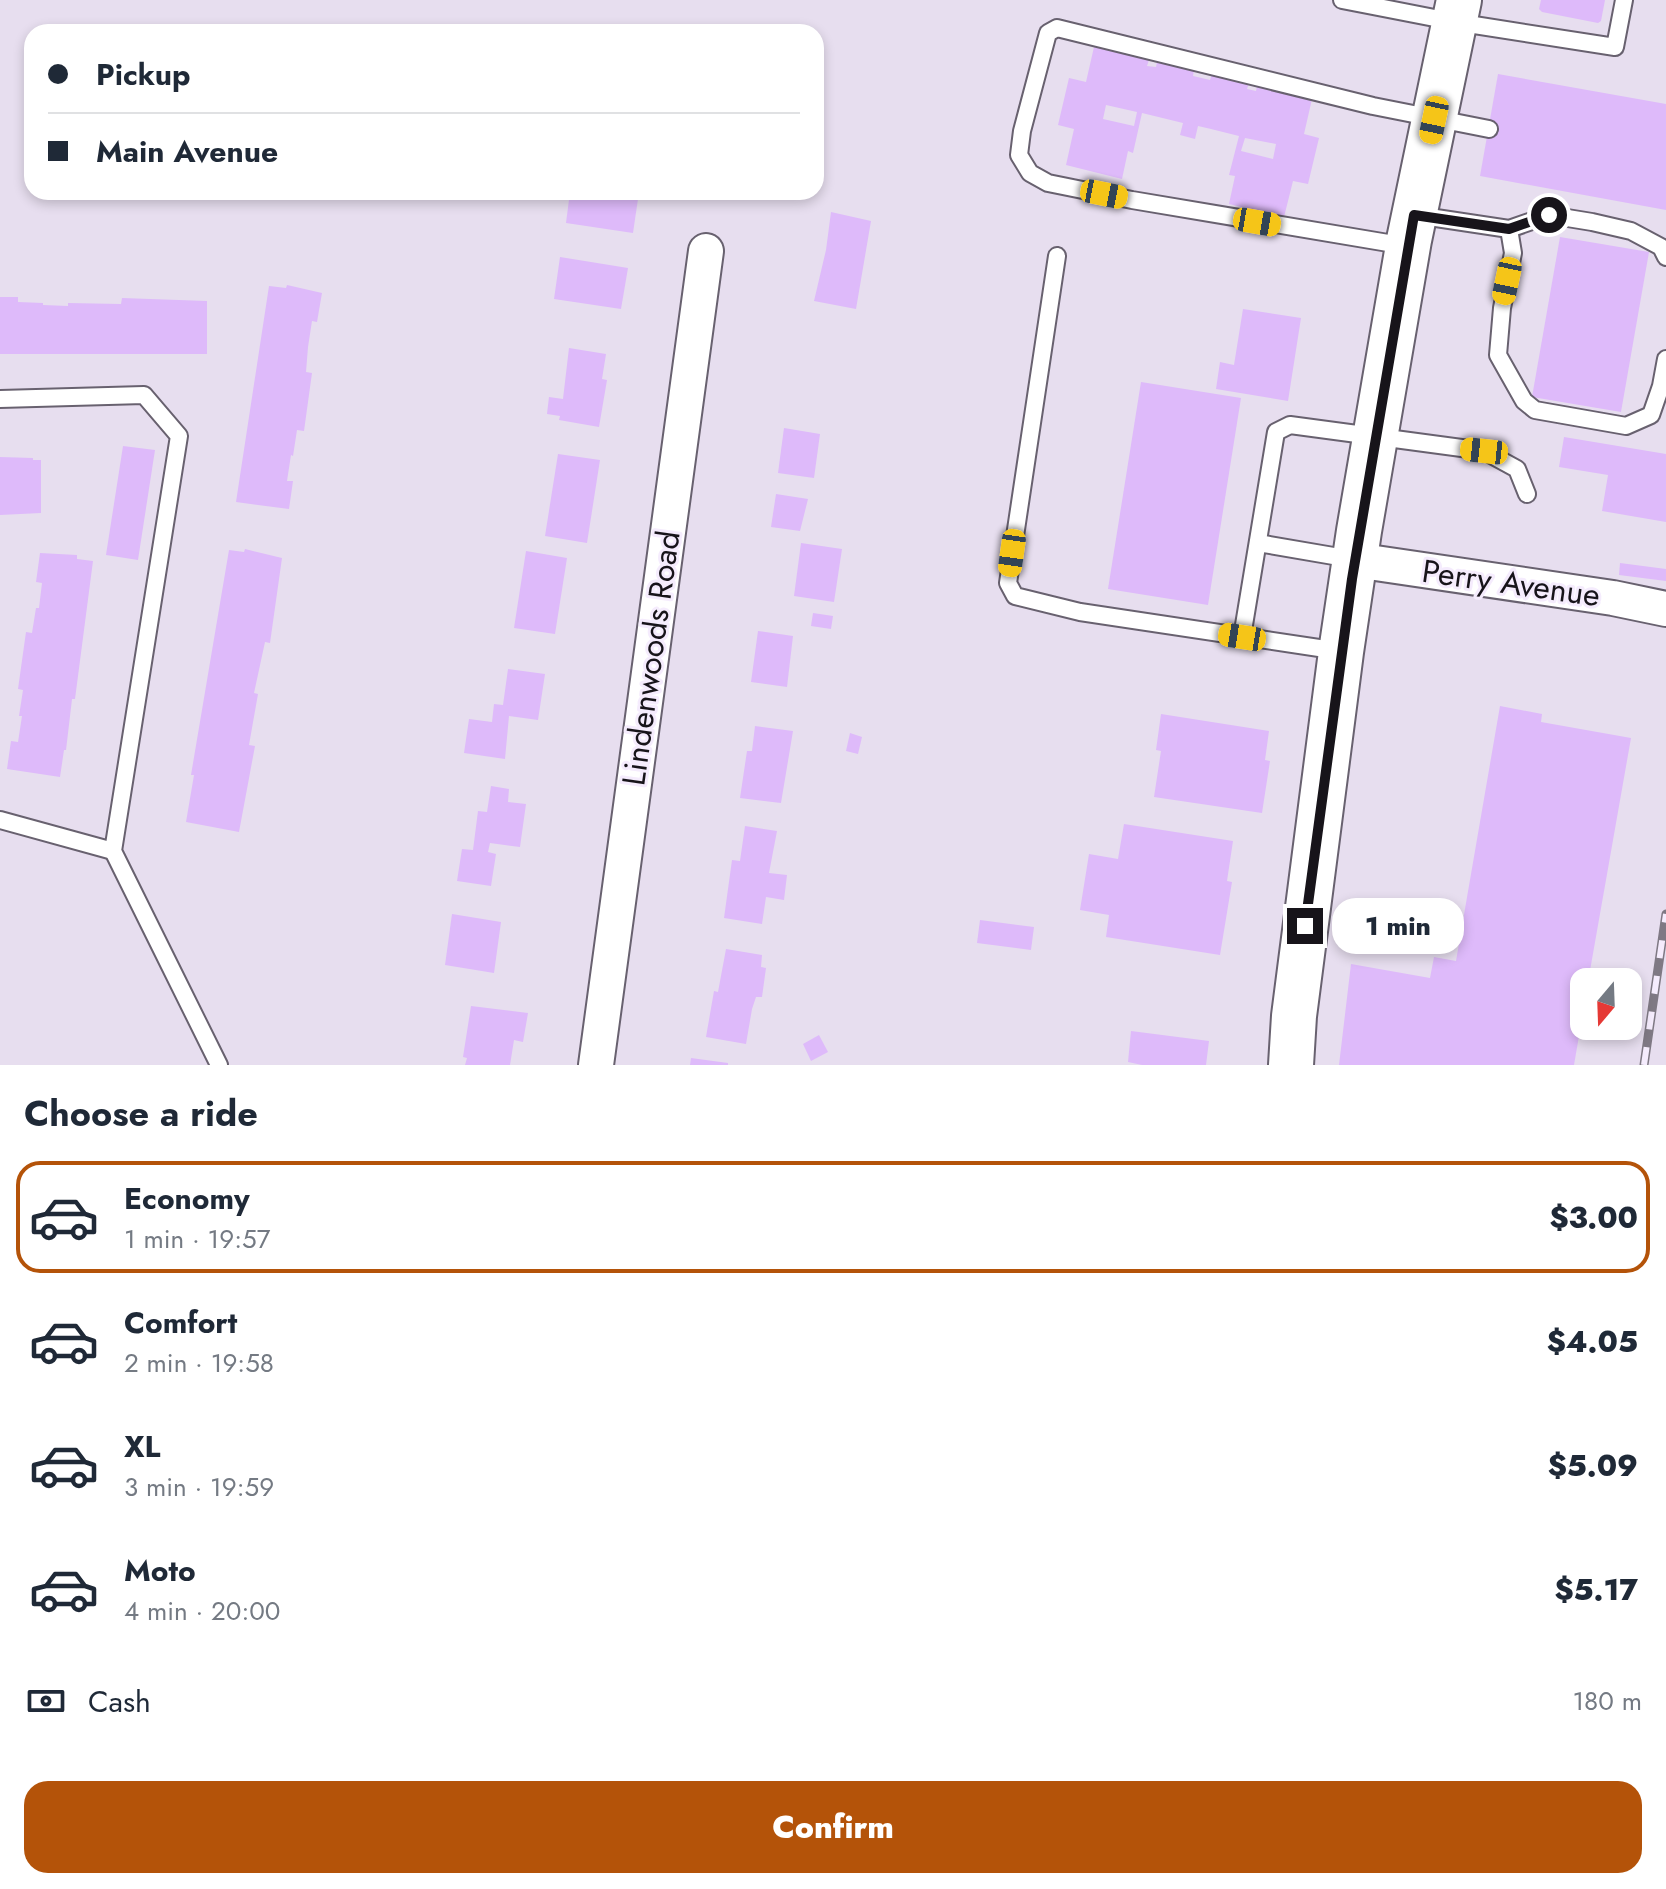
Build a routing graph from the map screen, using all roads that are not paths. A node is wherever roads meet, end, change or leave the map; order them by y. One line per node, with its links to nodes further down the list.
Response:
1 (1342, 0): 3 (lane)
2 (1624, 0): 3 (lane)
3 (1457, 11): 4 (main road)
4 (1434, 120): 5 (lane); 7 (main road); 7 (lane)
5 (1489, 129)
6 (1509, 229): 7 (lane); 10 (lane); 11 (lane)
7 (1411, 230): 13 (main road)
8 (706, 251): 23 (street, Lindenwoods Road)
9 (1057, 256): 18 (lane)
10 (1666, 257)
11 (1666, 359)
12 (0, 399): 21 (lane)
13 (1375, 438): 14 (lane); 15 (lane); 16 (main road)
14 (1527, 494)
15 (1258, 543): 16 (lane); 18 (lane)
16 (1355, 560): 17 (street, Perry Avenue); 19 (main road)
17 (1666, 609)
18 (1242, 637): 19 (lane)
19 (1341, 652): 24 (main road)
20 (0, 820): 21 (lane)
21 (113, 851): 22 (lane)
22 (219, 1065)
23 (596, 1065)
24 (1291, 1065)

